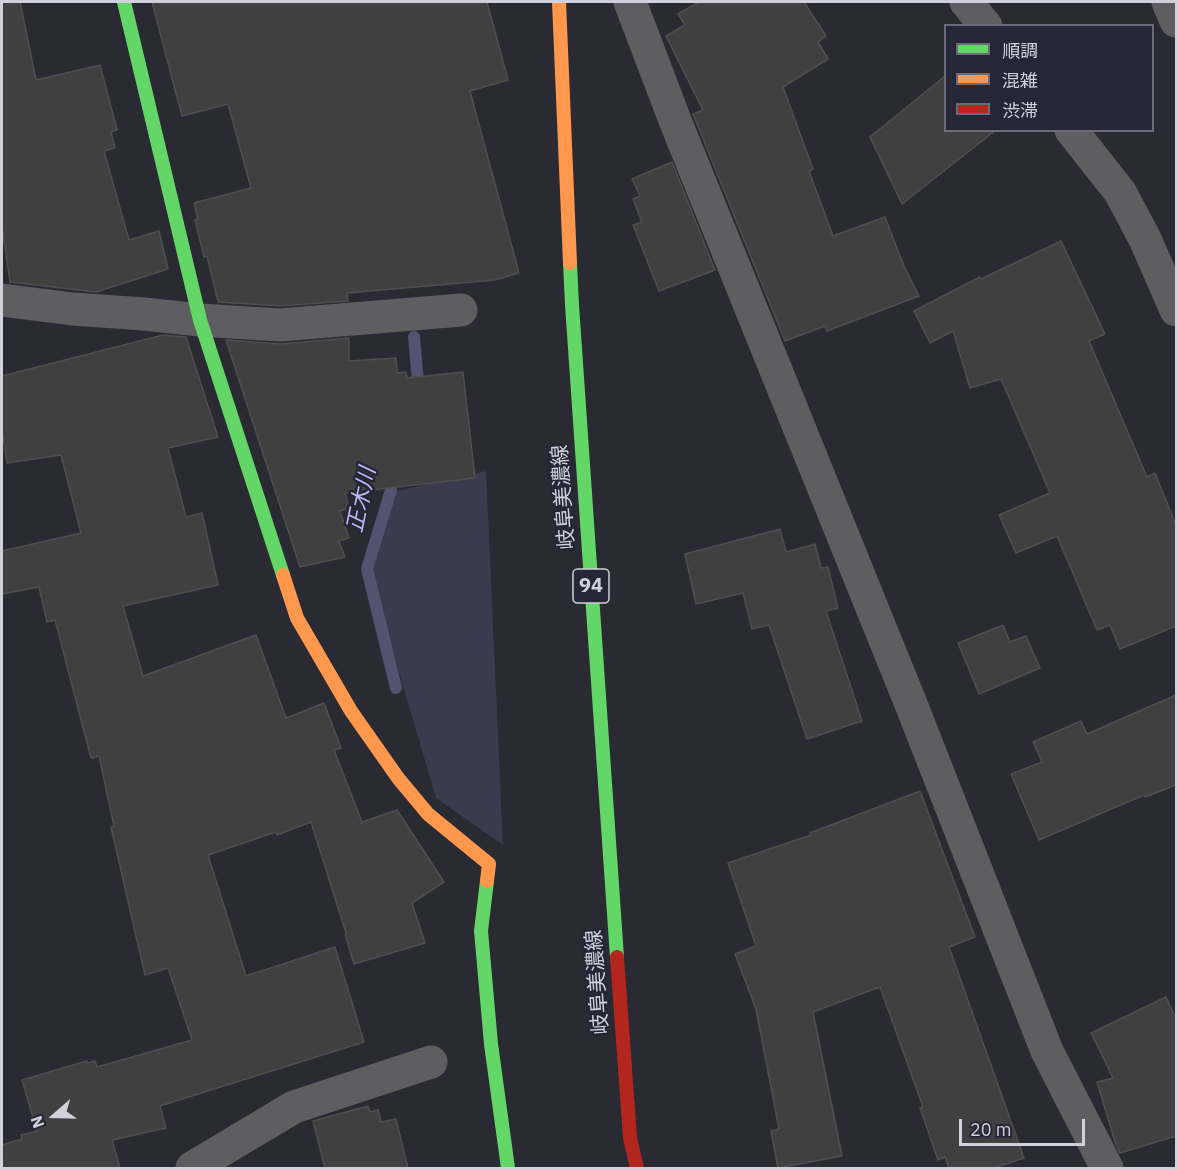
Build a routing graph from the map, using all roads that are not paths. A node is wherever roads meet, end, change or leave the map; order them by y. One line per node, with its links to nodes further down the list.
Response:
1 (124, 2): 12 (street)
2 (559, 2): 16 (street, 岐阜美濃線 / 94)
3 (630, 2): 17 (street)
4 (966, 2): 7 (street)
5 (1168, 2): 6 (street)
6 (1176, 21)
7 (984, 24)
8 (1073, 132): 11 (street)
9 (2, 300): 12 (street)
10 (461, 310): 12 (street)
11 (1176, 310)
12 (200, 320): 15 (street)
13 (430, 1062): 14 (street)
14 (192, 1168)
15 (508, 1168)
16 (637, 1168)
17 (1107, 1168)

